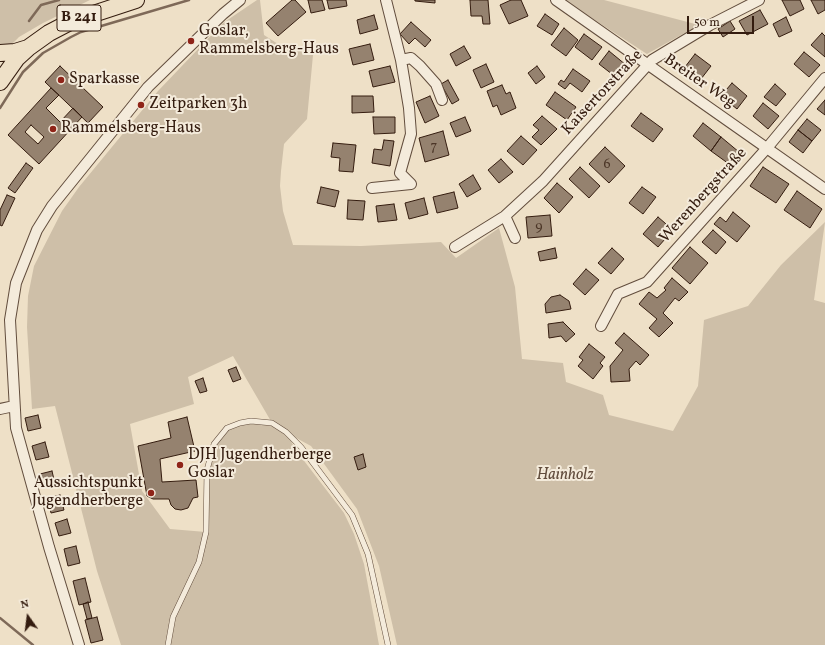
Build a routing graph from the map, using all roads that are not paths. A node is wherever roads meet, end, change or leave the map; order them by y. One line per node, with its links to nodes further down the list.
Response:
1 (136, 0): 6 (main road, B 241)
2 (240, 0): 20 (street)
3 (386, 0): 8 (street)
4 (556, 0): 9 (street, Breiter Weg)
5 (759, 0): 9 (street, Kaisertorstraße)
6 (28, 48): 7 (main road); 10 (main road, B 241)
7 (0, 53)
8 (401, 60): 12 (street); 14 (street)
9 (647, 65): 13 (street, Breiter Weg); 16 (street, Kaisertorstraße)
10 (1, 74)
11 (825, 78): 13 (street, Werenbergstraße)
12 (442, 100)
13 (767, 148): 15 (street, Breiter Weg); 19 (street, Werenbergstraße)
14 (372, 188)
15 (825, 189)
16 (505, 216): 17 (street); 18 (street, Kaisertorstraße)
17 (515, 238)
18 (455, 247)
19 (601, 326)
20 (14, 406): 21 (street); 22 (street)
21 (0, 409)
22 (79, 645)
23 (168, 645): 24 (lane)
24 (388, 645)

